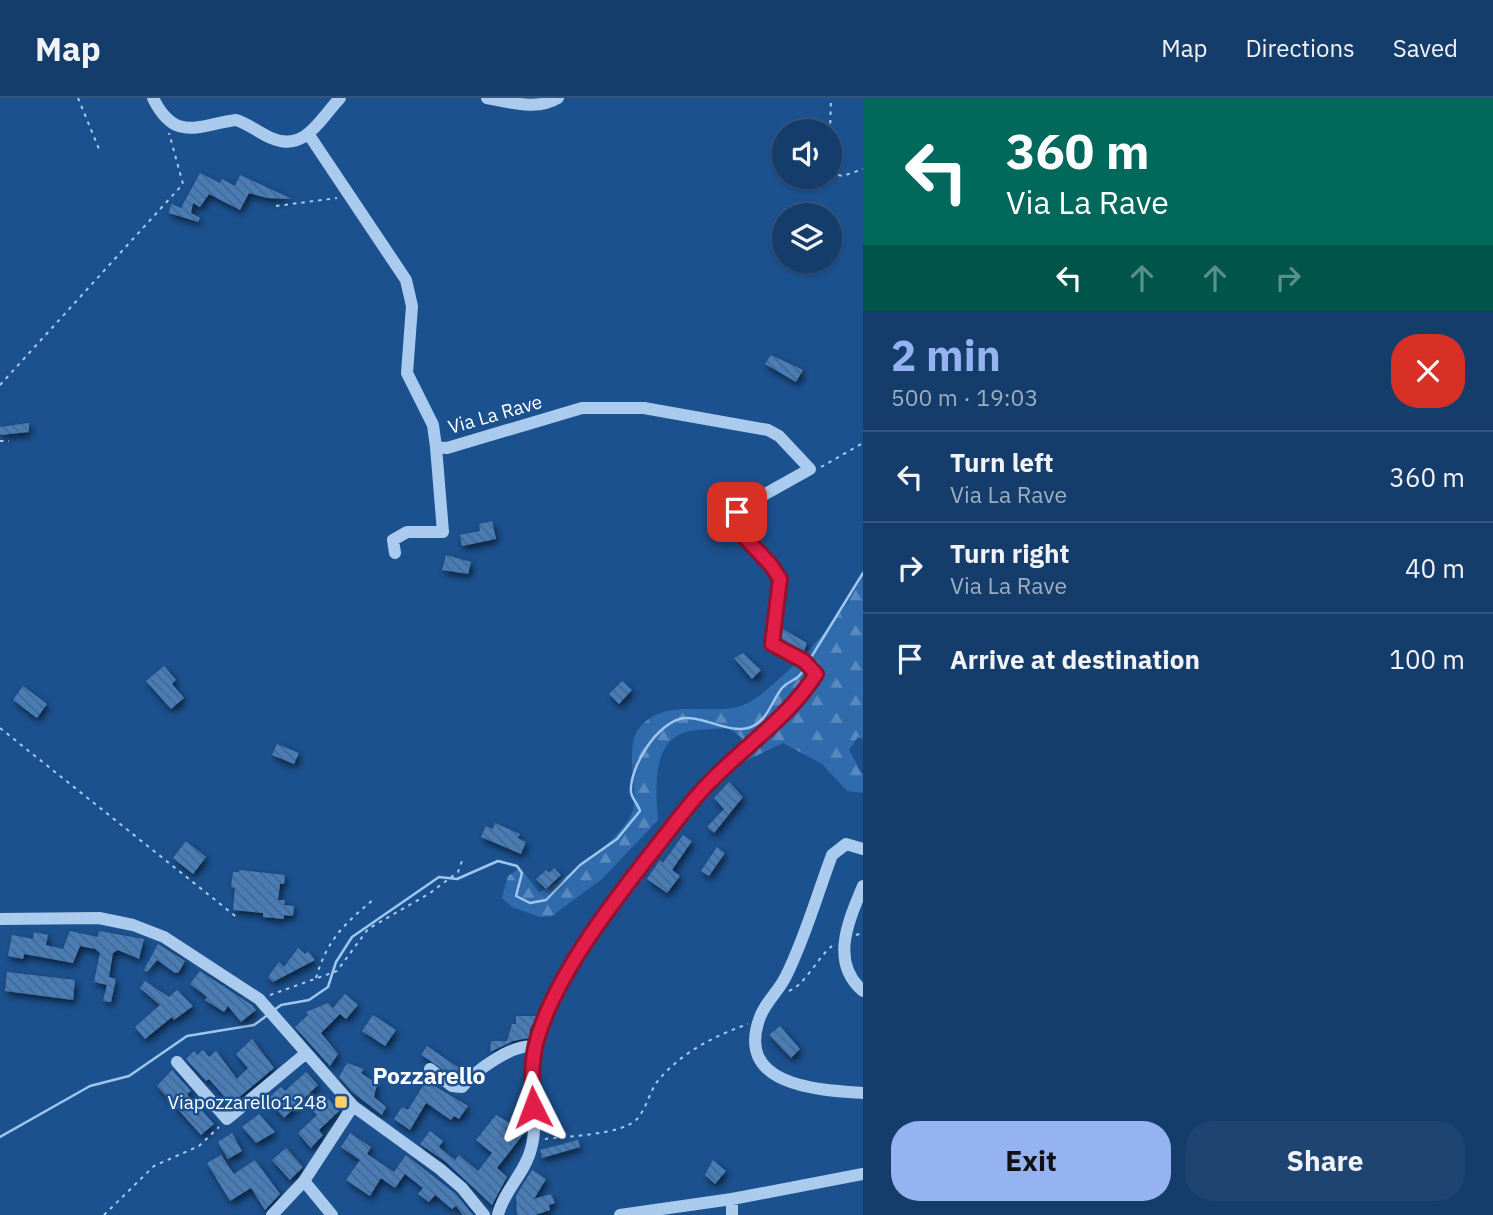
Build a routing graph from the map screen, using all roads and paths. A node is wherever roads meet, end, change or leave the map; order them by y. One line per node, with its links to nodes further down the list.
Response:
1 (78, 98): 10 (path)
2 (153, 98): 7 (street)
3 (340, 98): 9 (street)
4 (487, 98): 5 (street)
5 (558, 98)
6 (831, 98): 8 (path)
7 (160, 113): 9 (street); 15 (path)
8 (830, 119)
9 (309, 135): 13 (street, Via La Rave)
10 (99, 149)
11 (863, 169): 12 (path)
12 (842, 176)
13 (349, 197): 14 (path); 19 (street, Via La Rave)
14 (276, 206)
15 (0, 384)
16 (0, 441): 17 (path)
17 (9, 441)
18 (863, 443): 20 (path)
19 (436, 447): 20 (street, Via La Rave); 21 (street)
20 (810, 469): 35 (street)
21 (396, 553)
22 (0, 729): 28 (path)
23 (863, 849): 32 (street)
24 (463, 858): 30 (path)
25 (863, 886): 29 (street)
26 (374, 899): 30 (path)
27 (0, 919): 33 (street)
28 (239, 919)
29 (845, 937): 31 (street); 32 (path)
30 (316, 979): 33 (path)
31 (863, 991)
32 (774, 993): 34 (street)
33 (261, 1001): 36 (street)
34 (759, 1020): 39 (street); 42 (path)
35 (535, 1047): 38 (street); 42 (street)
36 (305, 1054): 40 (street); 41 (street)
37 (177, 1062): 41 (street)
38 (430, 1069)
39 (863, 1093)
40 (353, 1106): 44 (street); 49 (street)
41 (227, 1119): 46 (path)
42 (533, 1140): 50 (street)
43 (863, 1174): 45 (street)
44 (304, 1181): 47 (street); 48 (street)
45 (732, 1199): 51 (street); 52 (street)
46 (104, 1215)
47 (272, 1215)
48 (331, 1215)
49 (484, 1215)
50 (498, 1215)
51 (620, 1215)
52 (732, 1215)

